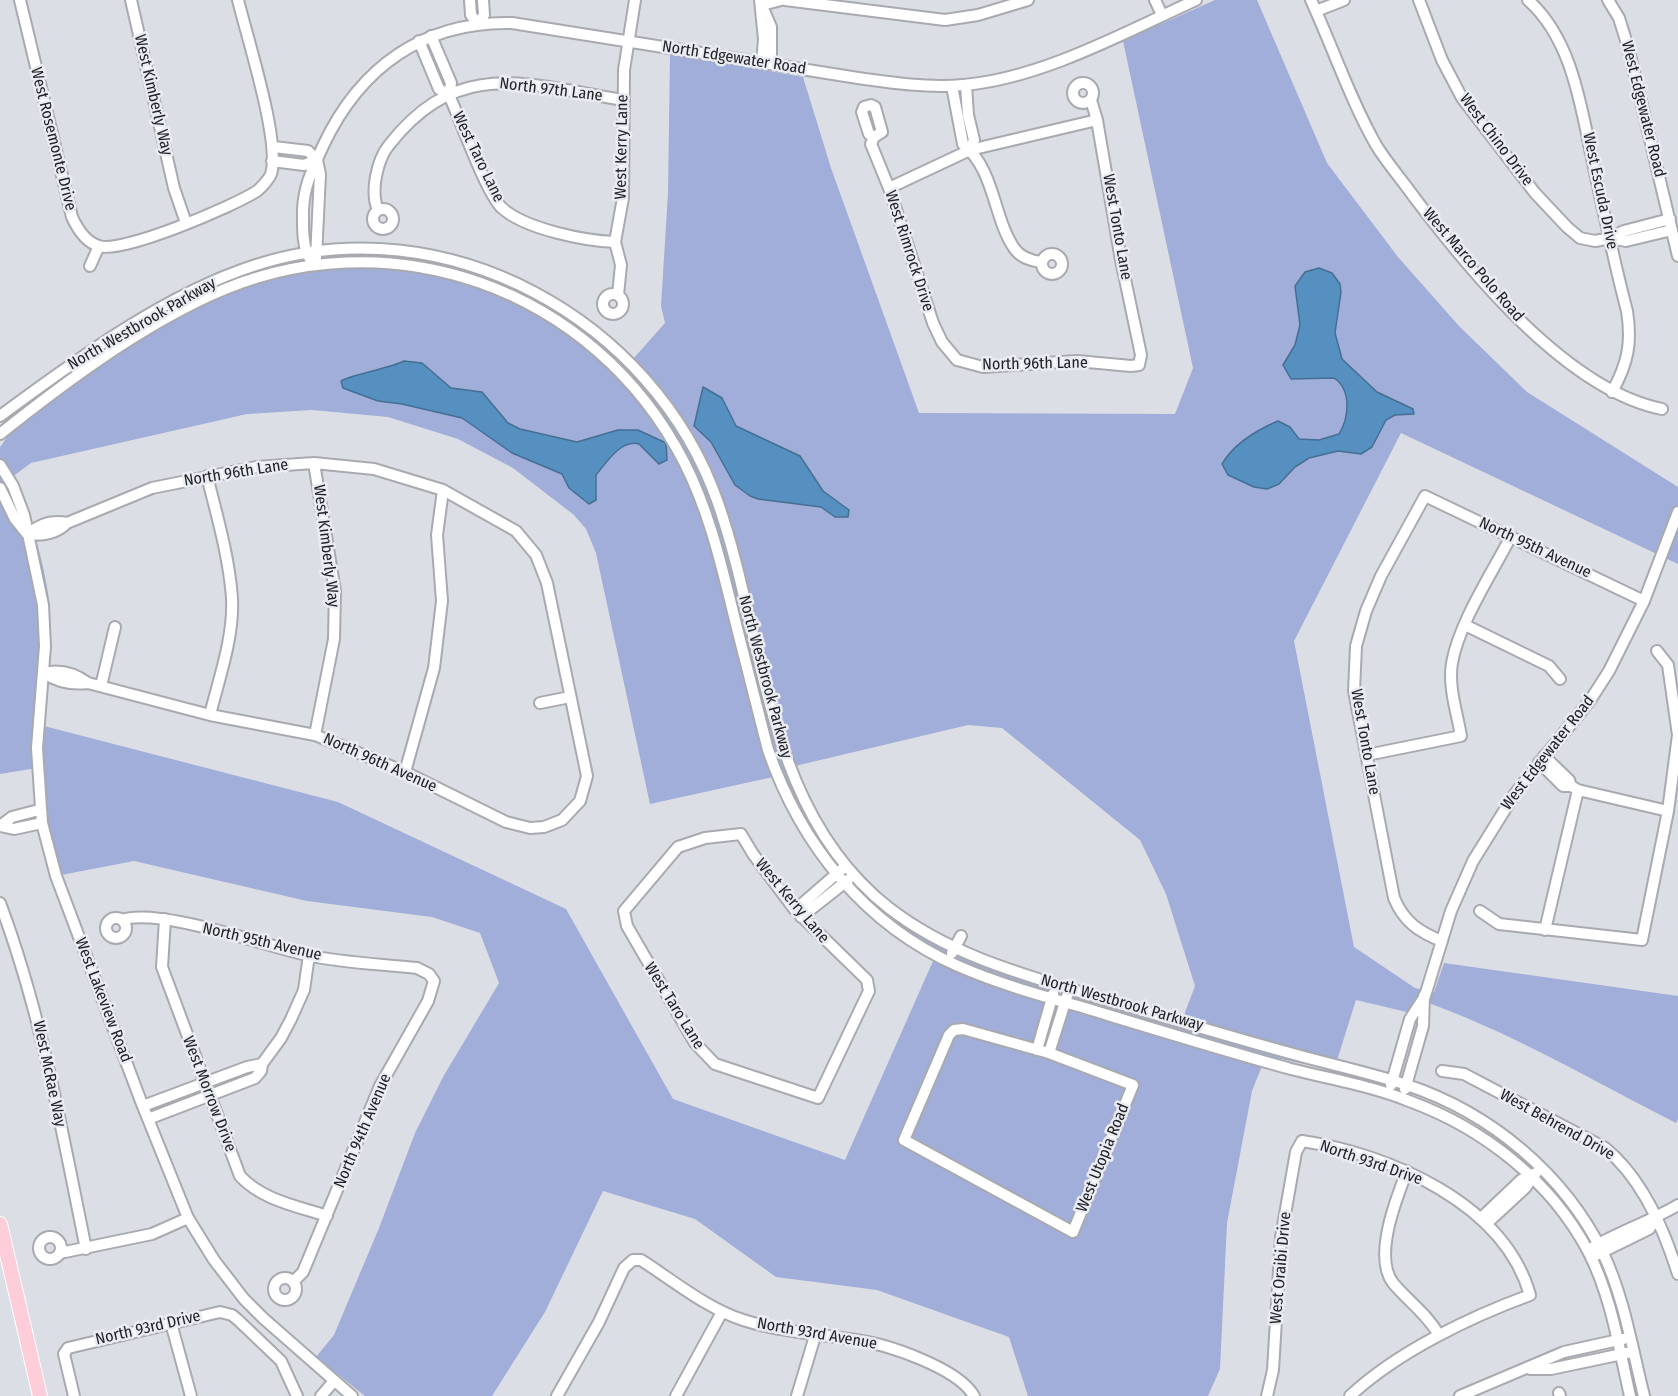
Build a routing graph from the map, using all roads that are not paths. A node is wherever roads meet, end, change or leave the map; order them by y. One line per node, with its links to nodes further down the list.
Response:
1 (20, 0): 42 (street, West Rosemonte Drive)
2 (131, 0): 38 (street, West Kimberly Way)
3 (238, 0): 32 (street)
4 (470, 0): 20 (street)
5 (483, 0): 20 (street)
6 (635, 0): 22 (street, West Kerry Lane)
7 (781, 0): 17 (street)
8 (785, 0): 9 (street)
9 (1028, 0)
10 (1155, 0): 19 (street)
11 (1196, 0): 19 (street, North Edgewater Road)
12 (1311, 0): 18 (street, West Marco Polo Road)
13 (1344, 0): 18 (street)
14 (1419, 0): 40 (street, West Chino Drive)
15 (1528, 0): 40 (street, West Escuda Drive)
16 (1608, 0): 39 (street, West Edgewater Road)
17 (761, 3): 24 (street)
18 (1316, 11): 52 (street, West Marco Polo Road)
19 (1162, 15): 25 (street, North Edgewater Road)
20 (478, 24): 21 (street, North Edgewater Road); 22 (street, North Edgewater Road)
21 (431, 36): 23 (street, North Edgewater Road); 27 (street, West Taro Lane)
22 (627, 40): 24 (street, North Edgewater Road); 28 (street, West Kerry Lane)
23 (419, 41): 27 (street, West Taro Lane); 34 (street, North Edgewater Road)
24 (767, 63): 26 (street, North Edgewater Road)
25 (966, 85): 26 (street, North Edgewater Road); 33 (street)
26 (952, 86): 33 (street)
27 (449, 95): 28 (street, North 97th Lane); 37 (street, North 97th Lane); 41 (street, West Taro Lane)
28 (624, 100): 41 (street, West Kerry Lane)
29 (1091, 100): 30 (street, West Tonto Lane)
30 (1097, 120): 33 (street); 50 (street, West Tonto Lane)
31 (874, 137): 36 (street, West Rimrock Drive)
32 (274, 147): 34 (street); 35 (street)
33 (970, 150): 36 (street); 46 (street)
34 (317, 160): 35 (street); 43 (street, North Edgewater Road); 44 (street, North Edgewater Road)
35 (272, 161): 38 (street)
36 (889, 188): 51 (street, West Rimrock Drive)
37 (378, 210)
38 (186, 223): 42 (street)
39 (1671, 224): 40 (street); 45 (street, West Edgewater Road)
40 (1611, 238): 52 (street, West Escuda Drive)
41 (615, 242): 49 (street, West Kerry Lane)
42 (99, 246): 48 (street)
43 (319, 252): 44 (street, North Westbrook Parkway); 47 (street, North Edgewater Road); 65 (street, North Westbrook Parkway)
44 (306, 253): 47 (street); 54 (street, North Westbrook Parkway)
45 (1678, 256)
46 (1042, 262)
47 (314, 264): 55 (street, North Westbrook Parkway); 66 (street, North Westbrook Parkway)
48 (90, 266)
49 (618, 295)
50 (1141, 355): 51 (street, North 96th Lane)
51 (957, 360)
52 (1612, 392): 53 (street, West Marco Polo Road)
53 (1662, 409)
54 (0, 416)
55 (0, 434)
56 (314, 463): 58 (street, North 96th Lane); 60 (street, North 96th Lane); 79 (street, West Kimberly Way)
57 (0, 465): 63 (street, West Lakeview Road)
58 (207, 476): 63 (street, North 96th Lane); 78 (street)
59 (0, 488): 63 (street, West Lakeview Road)
60 (444, 490): 74 (street, North 96th Lane); 82 (street)
61 (1425, 496): 64 (street, North 95th Avenue); 80 (street, West Tonto Lane)
62 (1678, 512): 67 (street, West Edgewater Road)
63 (28, 534): 71 (street, West Lakeview Road)
64 (1510, 538): 67 (street, North 95th Avenue); 68 (street)
65 (742, 594): 66 (street); 75 (street, North Westbrook Parkway)
66 (729, 597): 76 (street, North Westbrook Parkway)
67 (1644, 601): 81 (street, West Edgewater Road)
68 (1465, 625): 72 (street); 80 (street)
69 (115, 627): 73 (street)
70 (1657, 651): 87 (street)
71 (44, 673): 73 (street, North 96th Avenue); 86 (street, West Lakeview Road)
72 (1560, 680)
73 (101, 686): 78 (street, North 96th Avenue)
74 (570, 696): 77 (street); 82 (street, North 96th Avenue)
75 (769, 699): 76 (street); 83 (street, North Westbrook Parkway)
76 (756, 701): 84 (street, North Westbrook Parkway)
77 (540, 703)
78 (210, 715): 79 (street, North 96th Avenue)
79 (315, 735): 82 (street, North 96th Avenue)
80 (1367, 755): 101 (street, West Tonto Lane)
81 (1541, 759): 85 (street); 101 (street, West Edgewater Road)
82 (405, 772)
83 (793, 779): 84 (street); 91 (street, North Westbrook Parkway)
84 (780, 784): 93 (street, North Westbrook Parkway)
85 (1573, 786): 87 (street); 99 (street)
86 (39, 810): 88 (street, West Lakeview Road); 89 (street)
87 (1668, 811): 99 (street)
88 (42, 823): 89 (street); 122 (street, West Lakeview Road)
89 (1, 826)
90 (741, 834): 96 (street, West Kerry Lane); 108 (street, West Taro Lane)
91 (846, 866): 92 (street, North Westbrook Parkway); 93 (street)
92 (854, 875): 93 (street); 102 (street, North Westbrook Parkway)
93 (840, 879): 96 (street); 104 (street, North Westbrook Parkway)
94 (0, 903): 135 (street, West McRae Way)
95 (1480, 911): 99 (street)
96 (798, 913): 108 (street, West Kerry Lane)
97 (165, 919): 98 (street, North 95th Avenue); 103 (street, North 95th Avenue); 117 (street, West Morrow Drive)
98 (122, 920)
99 (1545, 930)
100 (961, 936): 102 (street)
101 (1442, 941): 109 (street, West Edgewater Road)
102 (954, 949): 104 (street); 106 (street, North Westbrook Parkway)
103 (309, 955): 105 (street, North 95th Avenue); 114 (street)
104 (948, 961): 110 (street, North Westbrook Parkway)
105 (434, 981): 129 (street, North 94th Avenue)
106 (1056, 985): 107 (street, North Westbrook Parkway); 110 (street)
107 (1069, 989): 111 (street); 116 (street, North Westbrook Parkway)
108 (869, 991)
109 (1425, 996): 116 (street, West Edgewater Road); 118 (street, West Edgewater Road)
110 (1052, 998): 111 (street, North Westbrook Parkway); 112 (street)
111 (1065, 1003): 113 (street); 119 (street, North Westbrook Parkway)
112 (1037, 1050): 113 (street); 113 (street, West Utopia Road)
113 (1049, 1053)
114 (262, 1064): 117 (street); 120 (street)
115 (1442, 1071): 131 (street, West Behrend Drive)
116 (1392, 1081): 118 (street, North Westbrook Parkway); 119 (street, West Edgewater Road)
117 (205, 1083): 120 (street, West Morrow Drive); 122 (street)
118 (1406, 1085): 121 (street, West Edgewater Road); 125 (street, North Westbrook Parkway)
119 (1388, 1095): 121 (street, North Westbrook Parkway)
120 (210, 1096): 123 (street); 129 (street, West Morrow Drive)
121 (1402, 1098): 127 (street, North Westbrook Parkway)
122 (143, 1106): 123 (street, West Lakeview Road)
123 (148, 1119): 130 (street, West Lakeview Road)
124 (1302, 1141): 126 (street, North 93rd Drive); 160 (street, West Oraibi Drive)
125 (1542, 1168): 127 (street); 134 (street, North Westbrook Parkway)
126 (1407, 1171): 132 (street, North 93rd Drive); 142 (street)
127 (1532, 1177): 132 (street); 137 (street, North Westbrook Parkway)
128 (1678, 1205): 131 (street)
129 (327, 1216): 139 (street, North 94th Avenue)
130 (188, 1218): 135 (street); 149 (street, West Lakeview Road)
131 (1656, 1218): 134 (street); 138 (street, West Behrend Drive)
132 (1484, 1221): 142 (street, North 93rd Drive)
133 (0, 1224): 152 (main road)
134 (1600, 1248): 137 (street); 144 (street, North Westbrook Parkway)
135 (86, 1249): 136 (street)
136 (60, 1253)
137 (1589, 1254): 145 (street, North Westbrook Parkway)
138 (1678, 1274)
139 (293, 1282)
140 (722, 1312): 143 (street, North 93rd Avenue); 157 (street, North 93rd Avenue); 158 (street)
141 (171, 1323): 153 (street, North 93rd Drive); 154 (street); 155 (street, North 93rd Drive)
142 (1439, 1335): 161 (street)
143 (815, 1336): 150 (street, North 93rd Avenue); 159 (street)
144 (1629, 1337): 145 (street); 146 (street, North Westbrook Parkway)
145 (1617, 1340): 147 (street, North Westbrook Parkway); 148 (street)
146 (1633, 1352): 147 (street); 164 (street, North Westbrook Parkway)
147 (1620, 1354): 148 (street); 163 (street, North Westbrook Parkway)
148 (1527, 1369): 162 (street)
149 (334, 1381): 151 (street, West Lakeview Road); 156 (street)
150 (972, 1393)
151 (344, 1394)
152 (40, 1396)
153 (74, 1396)
154 (191, 1396)
155 (297, 1396)
156 (321, 1396)
157 (557, 1396)
158 (676, 1396)
159 (797, 1396)
160 (1267, 1396)
161 (1350, 1396)
162 (1460, 1396)
163 (1630, 1396)
164 (1644, 1396)

